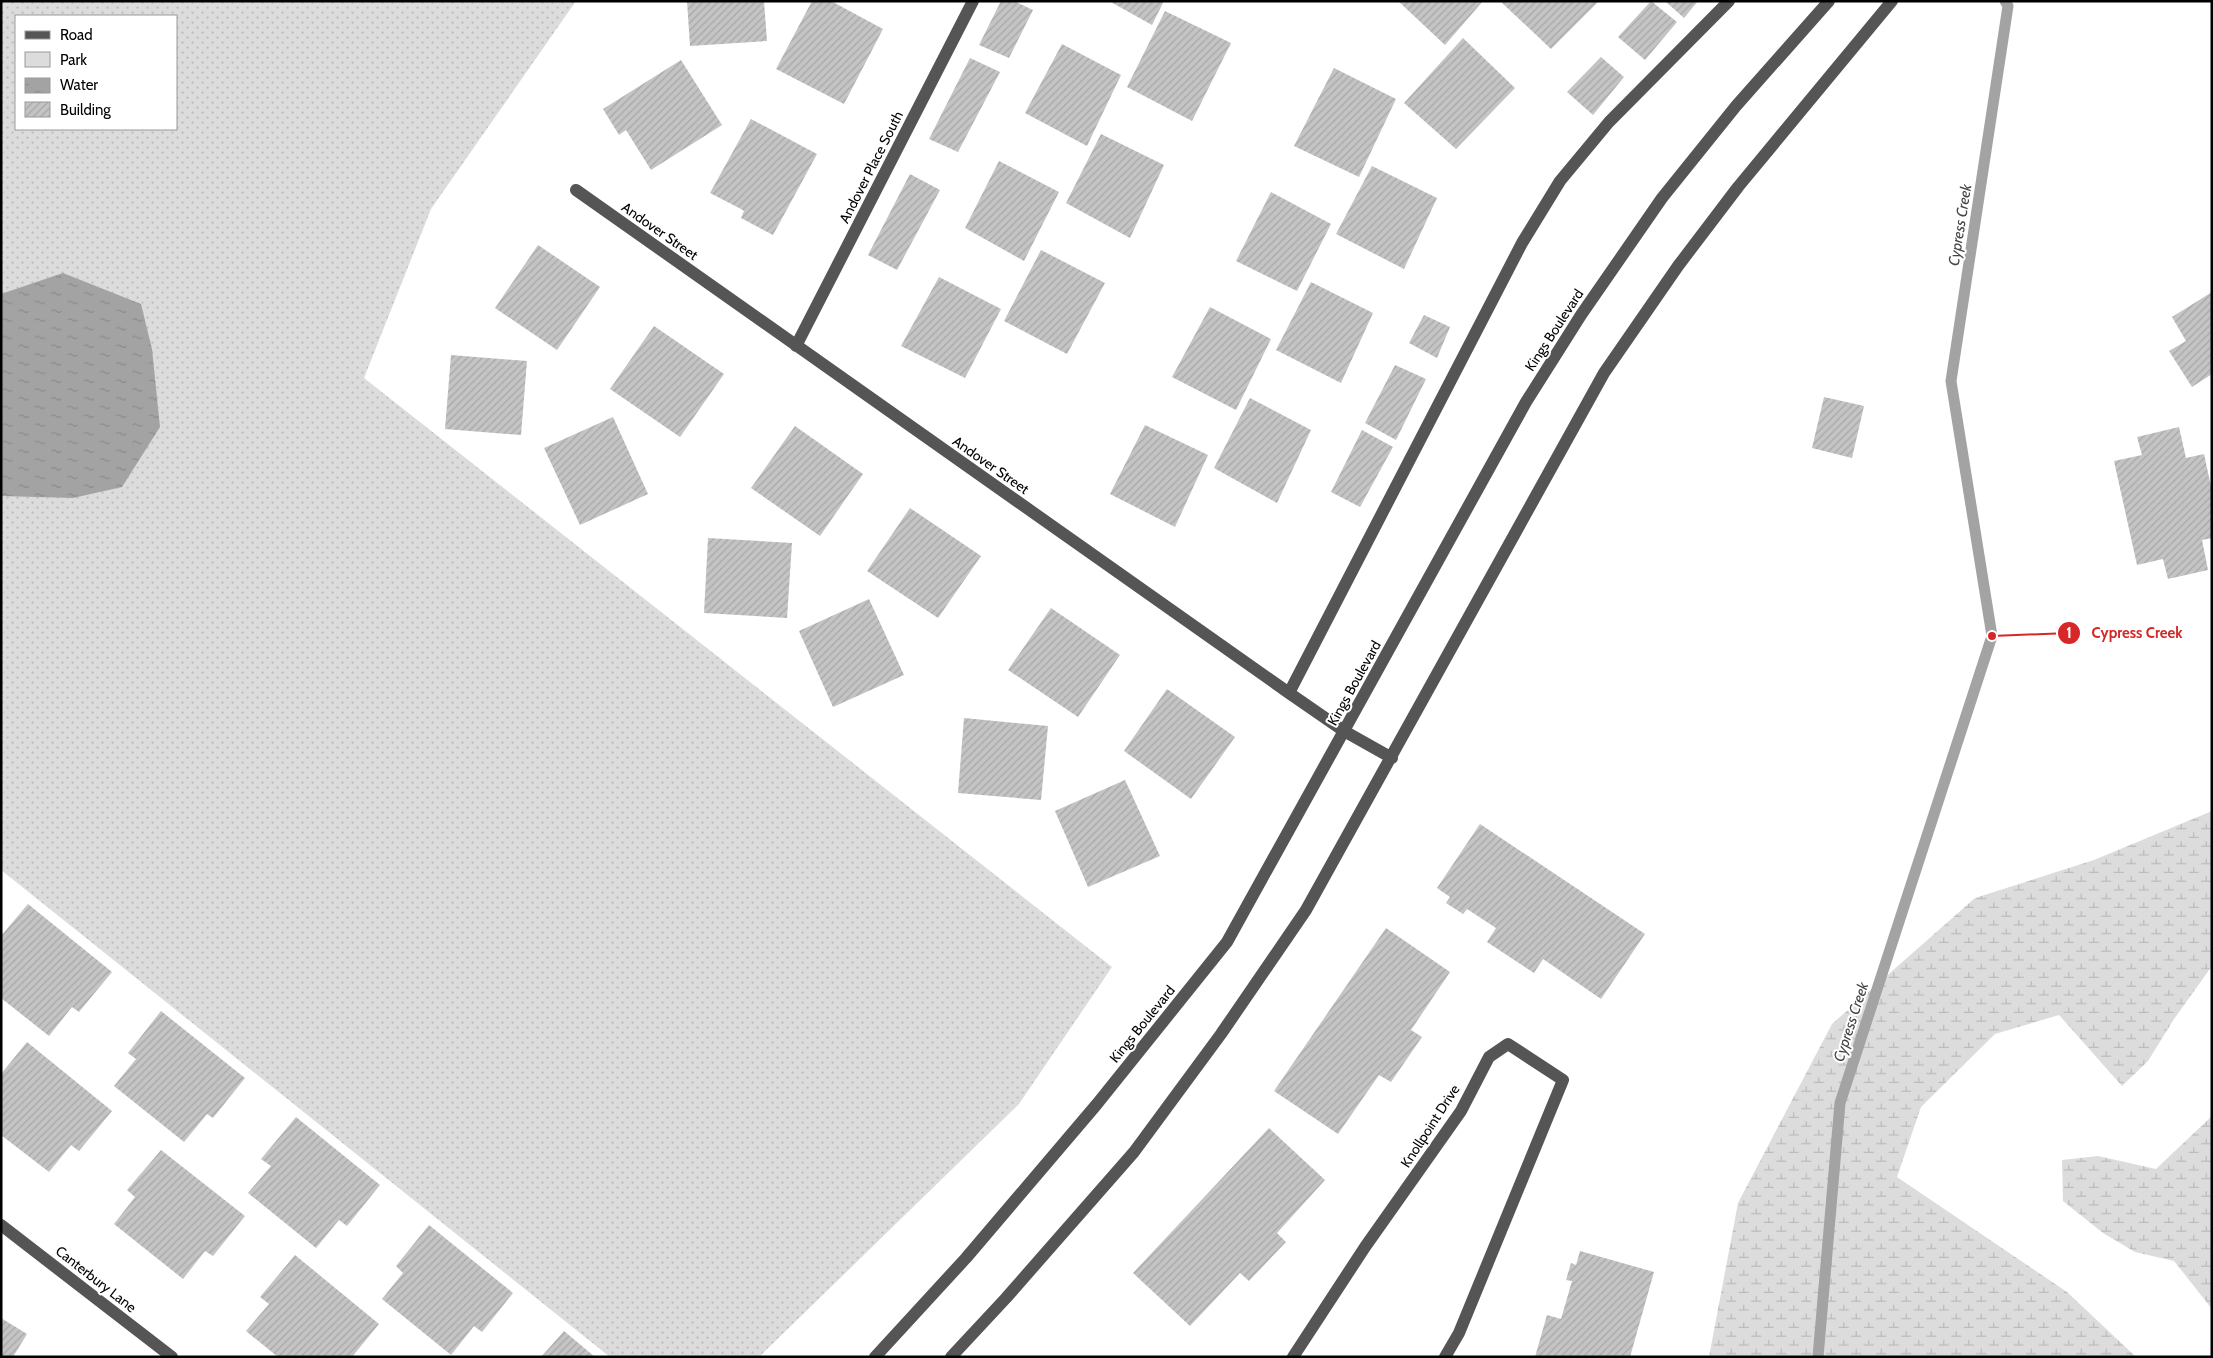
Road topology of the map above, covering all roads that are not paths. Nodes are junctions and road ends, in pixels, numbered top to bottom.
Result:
1 (972, 1) edge
2 (1729, 1) edge
3 (1829, 1) edge
4 (1892, 1) edge
5 (576, 190) dead end
6 (796, 346) junction
7 (1289, 693) junction
8 (1344, 732) junction
9 (1392, 758) junction
10 (1, 1225) edge
11 (172, 1357) edge
12 (875, 1357) edge
13 (951, 1357) edge
14 (1293, 1357) edge
15 (1444, 1357) edge

1 - 6 street, Andover Place South
2 - 7 street
3 - 8 street, Kings Boulevard
4 - 9 street
5 - 6 street, Andover Street
6 - 7 street, Andover Street
7 - 8 street, Andover Street
8 - 9 street, Andover Street
8 - 12 street, Kings Boulevard
9 - 13 street
10 - 11 street, Canterbury Lane
14 - 15 street, Knollpoint Drive

